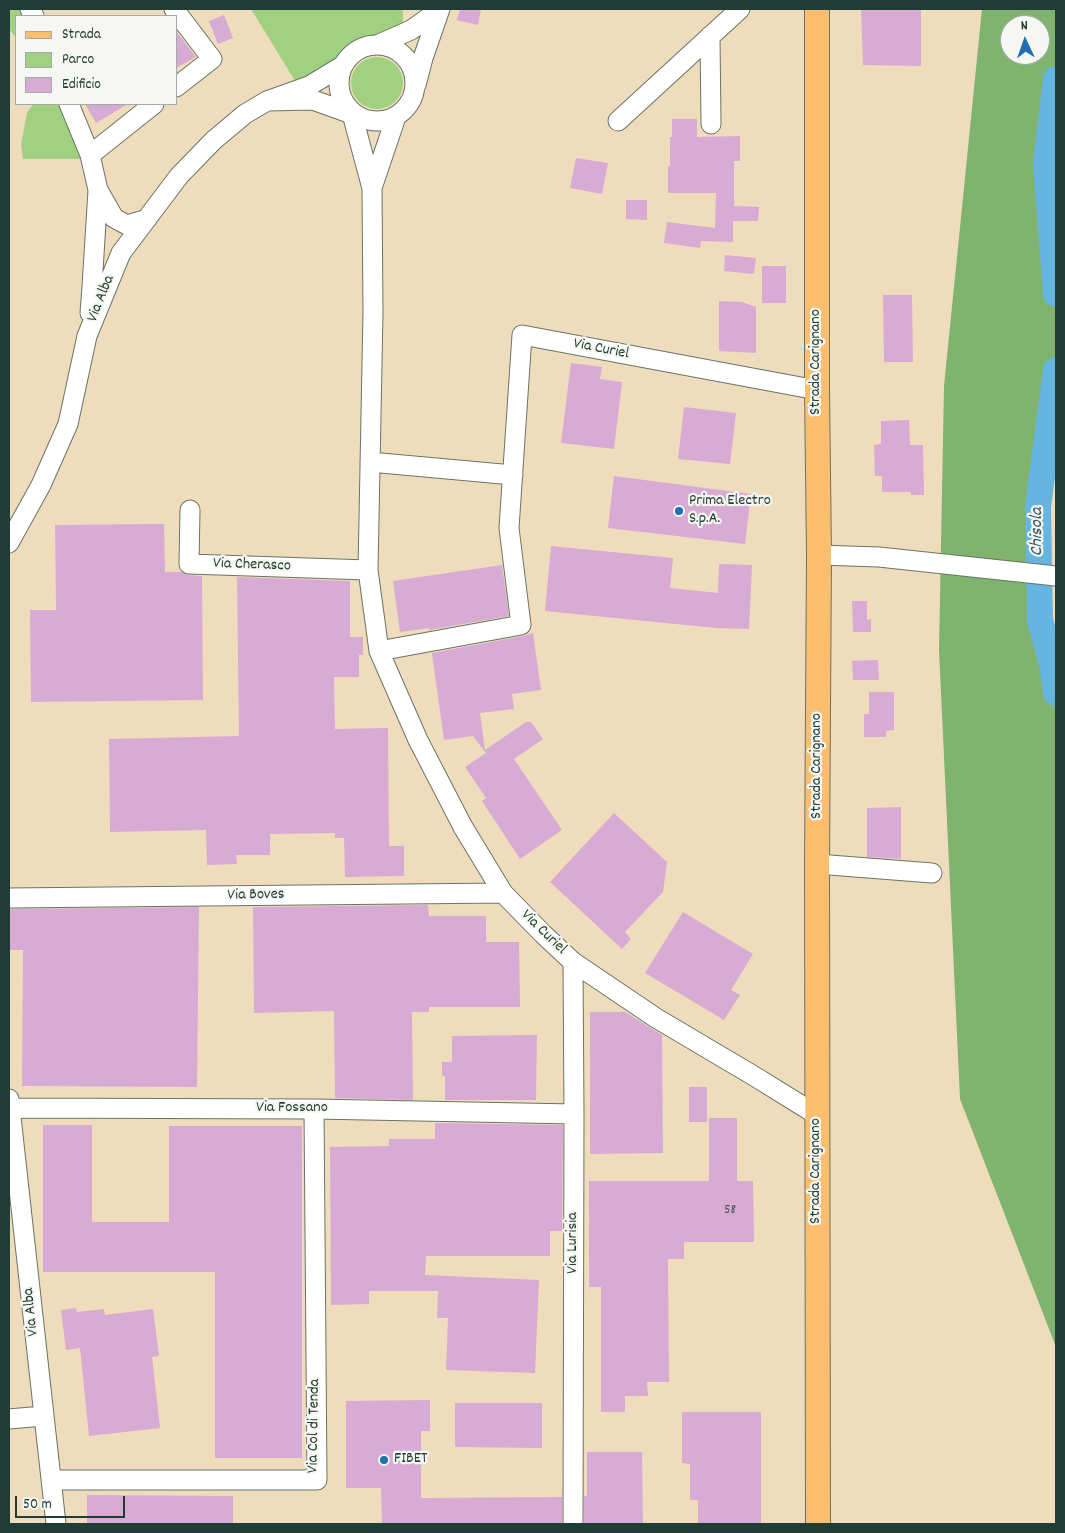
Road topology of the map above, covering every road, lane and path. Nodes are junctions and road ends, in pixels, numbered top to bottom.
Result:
1 (174, 9) edge
2 (740, 9) edge
3 (817, 9) edge
4 (439, 10) edge
5 (710, 36) junction
6 (377, 44) junction
7 (342, 66) junction
8 (178, 85) edge
9 (415, 88) junction
10 (267, 101) junction
11 (69, 105) edge
12 (153, 105) edge
13 (352, 114) junction
14 (396, 117) junction
15 (618, 121) dead end
16 (711, 124) dead end
17 (90, 155) junction
18 (372, 188) junction
19 (98, 190) junction
20 (147, 220) junction
21 (95, 237) junction
22 (121, 254) junction
23 (87, 336) junction
24 (817, 390) junction
25 (370, 462) junction
26 (513, 475) junction
27 (190, 510) dead end
28 (9, 543) edge
29 (819, 555) junction
30 (368, 570) junction
31 (1056, 576) edge
32 (379, 650) junction
33 (817, 864) junction
34 (932, 872) dead end
35 (503, 893) junction
36 (9, 898) edge
37 (573, 962) junction
38 (9, 1104) edge
39 (314, 1109) junction
40 (574, 1114) junction
41 (817, 1115) junction
42 (11, 1142) edge
43 (43, 1416) junction
44 (9, 1419) edge
45 (51, 1480) junction
46 (56, 1524) edge
47 (573, 1524) edge
48 (818, 1524) edge

1 - 8 street
2 - 5 street
3 - 24 main road, Strada Carignano
4 - 6 street
4 - 9 street
5 - 15 street
5 - 16 street
6 - 7 street
6 - 9 street
7 - 10 street, Via Alba
7 - 13 street
9 - 14 street
10 - 13 street, Via Alba
10 - 20 street, Via Alba
11 - 17 street
12 - 17 street
13 - 14 street
13 - 18 street, Via Curiel
14 - 18 street, Via Curiel
17 - 19 street
18 - 25 street, Via Curiel
19 - 20 street
19 - 21 street
20 - 22 street, Via Alba
21 - 22 street
21 - 23 street
22 - 23 street, Via Alba
23 - 28 street, Via Alba
24 - 26 street, Via Curiel
24 - 29 main road, Strada Carignano
25 - 26 street
25 - 30 street, Via Curiel
26 - 32 street, Via Curiel
27 - 30 street, Via Cherasco
29 - 31 street
29 - 33 main road, Strada Carignano
30 - 32 street, Via Curiel
32 - 35 street, Via Curiel
33 - 34 street
33 - 41 main road, Strada Carignano
35 - 36 street, Via Boves
35 - 37 street, Via Curiel
37 - 40 street, Via Lurisia
37 - 41 street, Via Curiel
38 - 39 street, Via Fossano
38 - 42 street, Via Alba
39 - 40 street, Via Fossano
39 - 45 street, Via Col di Tenda
40 - 47 street, Via Lurisia
41 - 48 main road, Strada Carignano
42 - 43 street, Via Alba
43 - 44 street
43 - 45 street, Via Alba
45 - 46 street, Via Alba

